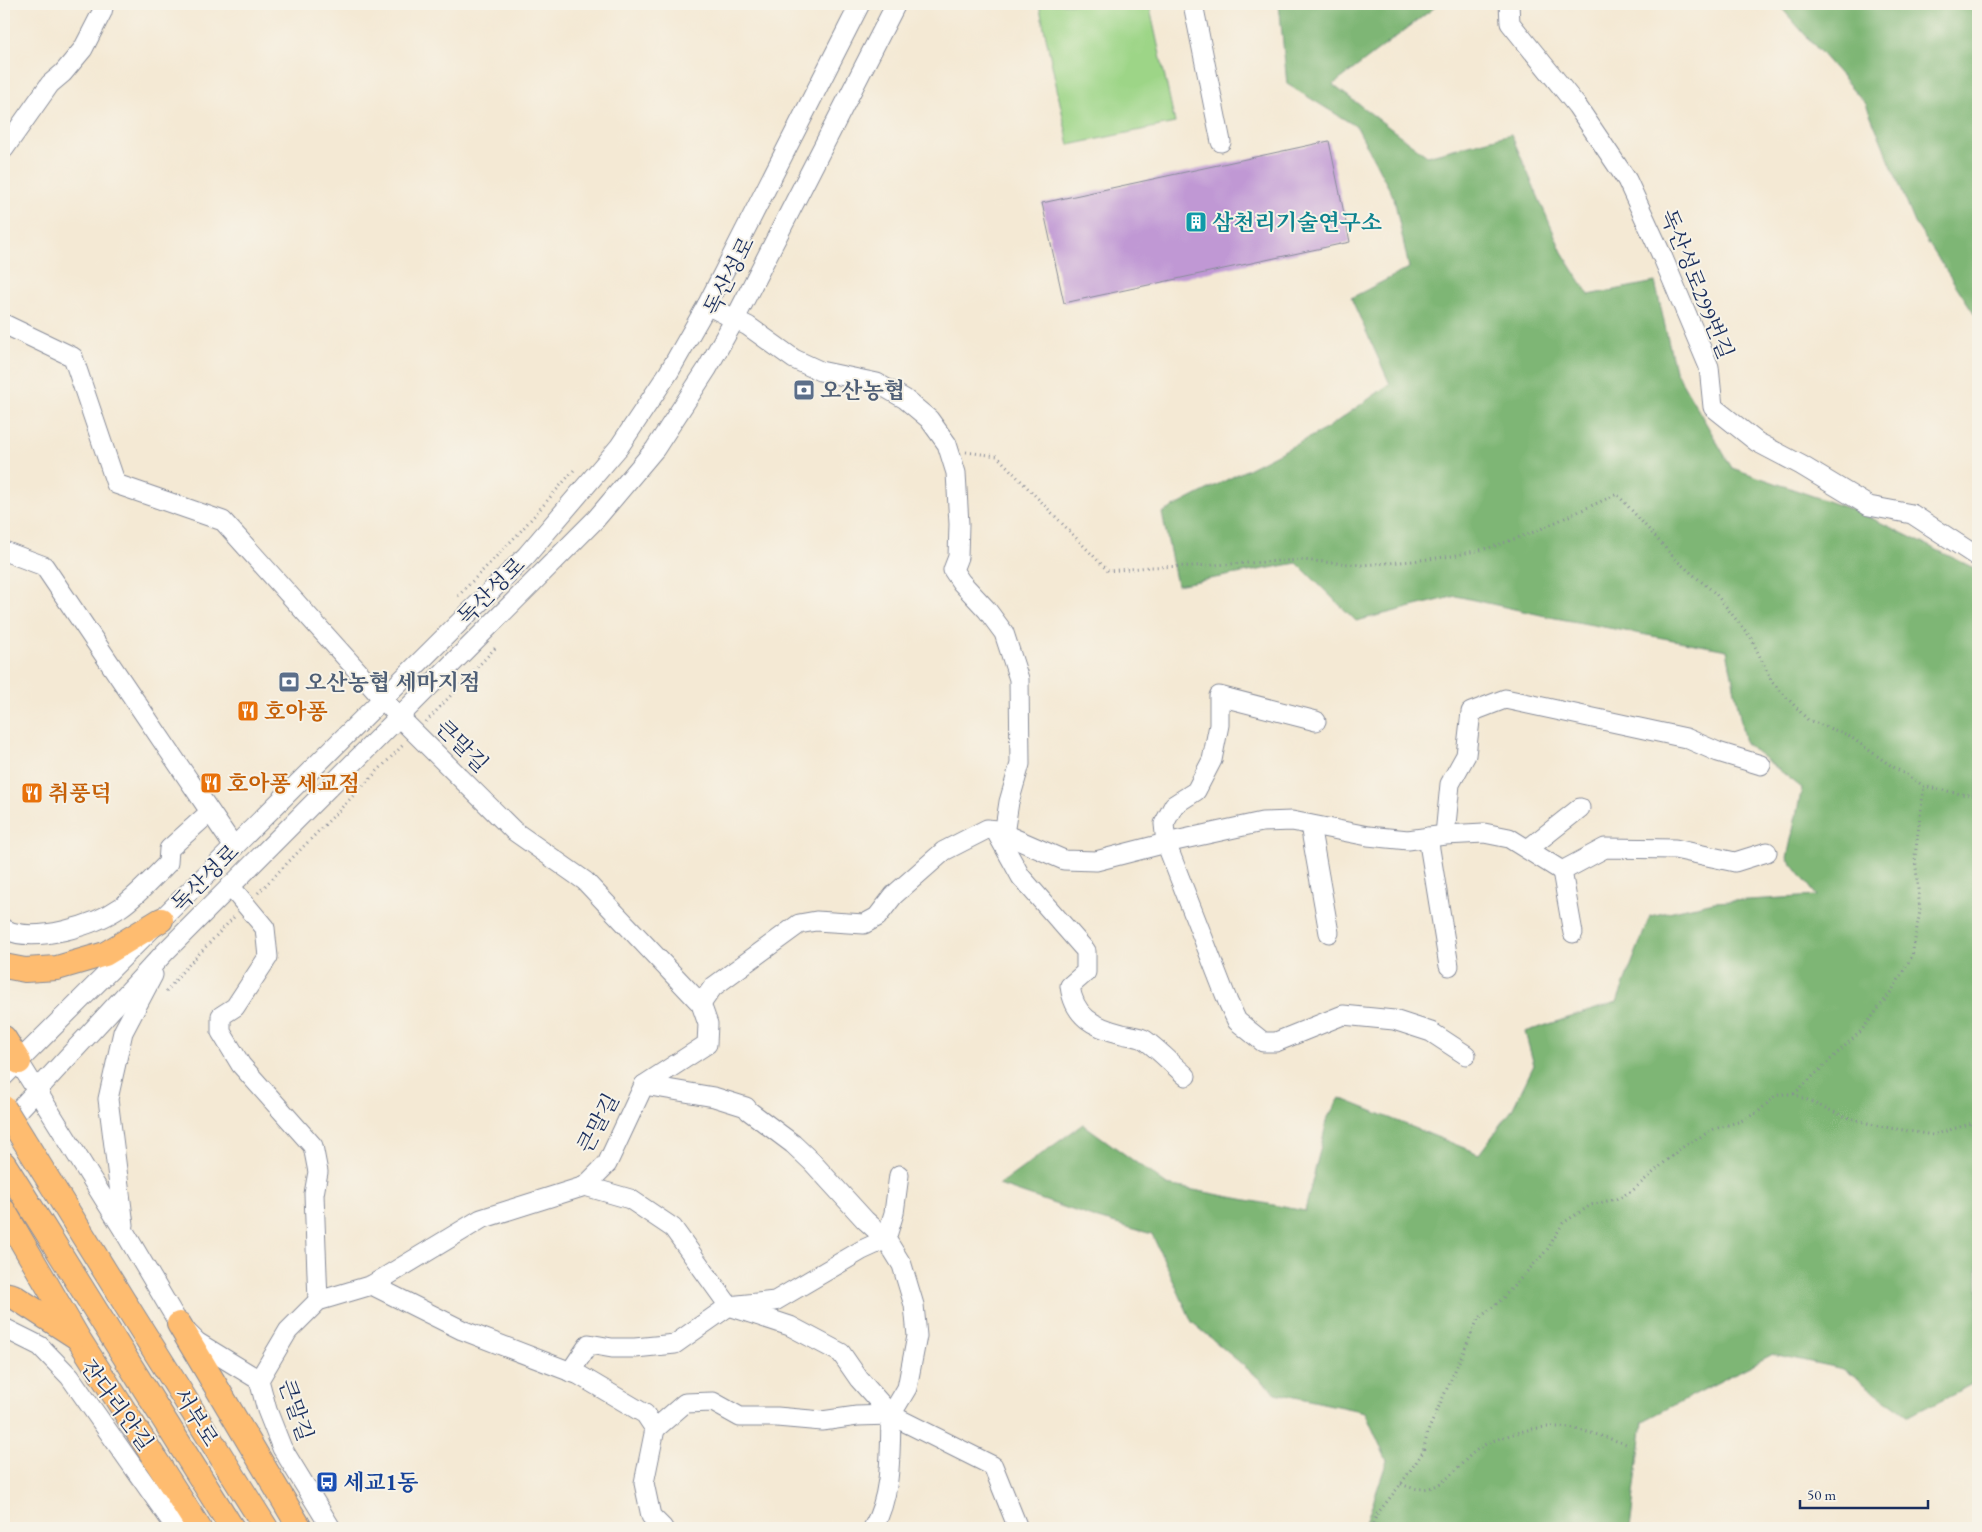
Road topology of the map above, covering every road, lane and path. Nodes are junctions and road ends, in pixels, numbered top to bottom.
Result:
1 (104, 4) edge
2 (860, 4) edge
3 (896, 4) edge
4 (1194, 4) edge
5 (1509, 4) edge
6 (1221, 142) dead end
7 (4, 149) edge
8 (708, 305) junction
9 (735, 319) junction
10 (4, 324) edge
11 (948, 449) junction
12 (580, 463) dead end
13 (4, 551) edge
14 (1978, 557) edge
15 (452, 603) dead end
16 (382, 699) junction
17 (399, 717) junction
18 (1316, 721) dead end
19 (1761, 765) dead end
20 (1924, 786) junction
21 (1978, 795) edge
22 (1580, 808) dead end
23 (210, 812) junction
24 (1310, 825) junction
25 (999, 832) junction
26 (1436, 836) junction
27 (1166, 843) junction
28 (234, 847) junction
29 (1528, 849) junction
30 (1767, 852) dead end
31 (1562, 871) junction
32 (230, 886) junction
33 (161, 920) junction
34 (4, 929) edge
35 (1572, 933) dead end
36 (1329, 934) dead end
37 (165, 952) junction
38 (4, 966) edge
39 (1449, 966) dead end
40 (701, 1004) junction
41 (4, 1038) edge
42 (1466, 1055) dead end
43 (11, 1069) edge
44 (1186, 1076) dead end
45 (644, 1085) junction
46 (36, 1090) junction
47 (1794, 1094) junction
48 (4, 1108) edge
49 (1978, 1119) edge
50 (4, 1126) edge
51 (4, 1164) edge
52 (899, 1175) dead end
53 (585, 1186) junction
54 (4, 1211) edge
55 (124, 1231) junction
56 (886, 1239) junction
57 (372, 1285) junction
58 (4, 1294) edge
59 (318, 1302) junction
60 (729, 1306) junction
61 (179, 1324) junction
62 (4, 1328) edge
63 (78, 1338) junction
64 (570, 1372) junction
65 (258, 1380) junction
66 (891, 1415) junction
67 (655, 1430) junction
68 (1626, 1444) dead end
69 (1401, 1484) junction
70 (176, 1528) edge
71 (199, 1528) edge
72 (232, 1528) edge
73 (266, 1528) edge
74 (300, 1528) edge
75 (331, 1528) edge
76 (663, 1528) edge
77 (873, 1528) edge
78 (1018, 1528) edge
79 (1371, 1528) edge

1 - 7 street
2 - 8 street, 독산성로
3 - 9 street, 독산성로
4 - 6 street
5 - 14 street, 독산성로299번길
8 - 9 street
8 - 16 street, 독산성로
9 - 11 street
9 - 17 street, 독산성로
10 - 16 street, 큰말길
11 - 20 path
11 - 25 street
12 - 15 path
13 - 23 street
16 - 17 street, 큰말길
16 - 28 street, 독산성로
17 - 32 street, 독산성로
17 - 40 street, 큰말길
18 - 27 street
19 - 26 street
20 - 21 path
20 - 47 path
22 - 29 street
23 - 28 street
23 - 34 street
24 - 26 street
24 - 27 street
24 - 36 street
25 - 27 street
25 - 40 street
25 - 44 street
26 - 29 street
26 - 39 street
27 - 42 street
28 - 33 street, 독산성로
29 - 31 street
30 - 31 street
31 - 35 street
32 - 37 street, 독산성로
32 - 59 street
33 - 38 main road
33 - 43 street, 독산성로
37 - 46 street, 독산성로
37 - 55 street
40 - 45 street, 큰말길
41 - 43 main road
43 - 46 street
45 - 53 street, 큰말길
45 - 56 street
46 - 50 street, 독산성로
46 - 55 street
47 - 49 path
47 - 69 path
48 - 73 main road, 서부로, bridge
51 - 72 main road, 서부로
52 - 56 street
53 - 57 street, 큰말길
53 - 60 street
54 - 63 main road
55 - 61 street
56 - 60 street
56 - 66 street
57 - 59 street, 큰말길
57 - 64 street
58 - 63 main road
59 - 65 street, 큰말길
60 - 64 street
60 - 66 street
61 - 65 street
61 - 74 main road
62 - 70 street, 잔다리안길
63 - 71 main road
64 - 67 street
65 - 75 street, 큰말길
66 - 67 street
66 - 77 street
66 - 78 street
67 - 76 street
68 - 69 path
69 - 79 path

